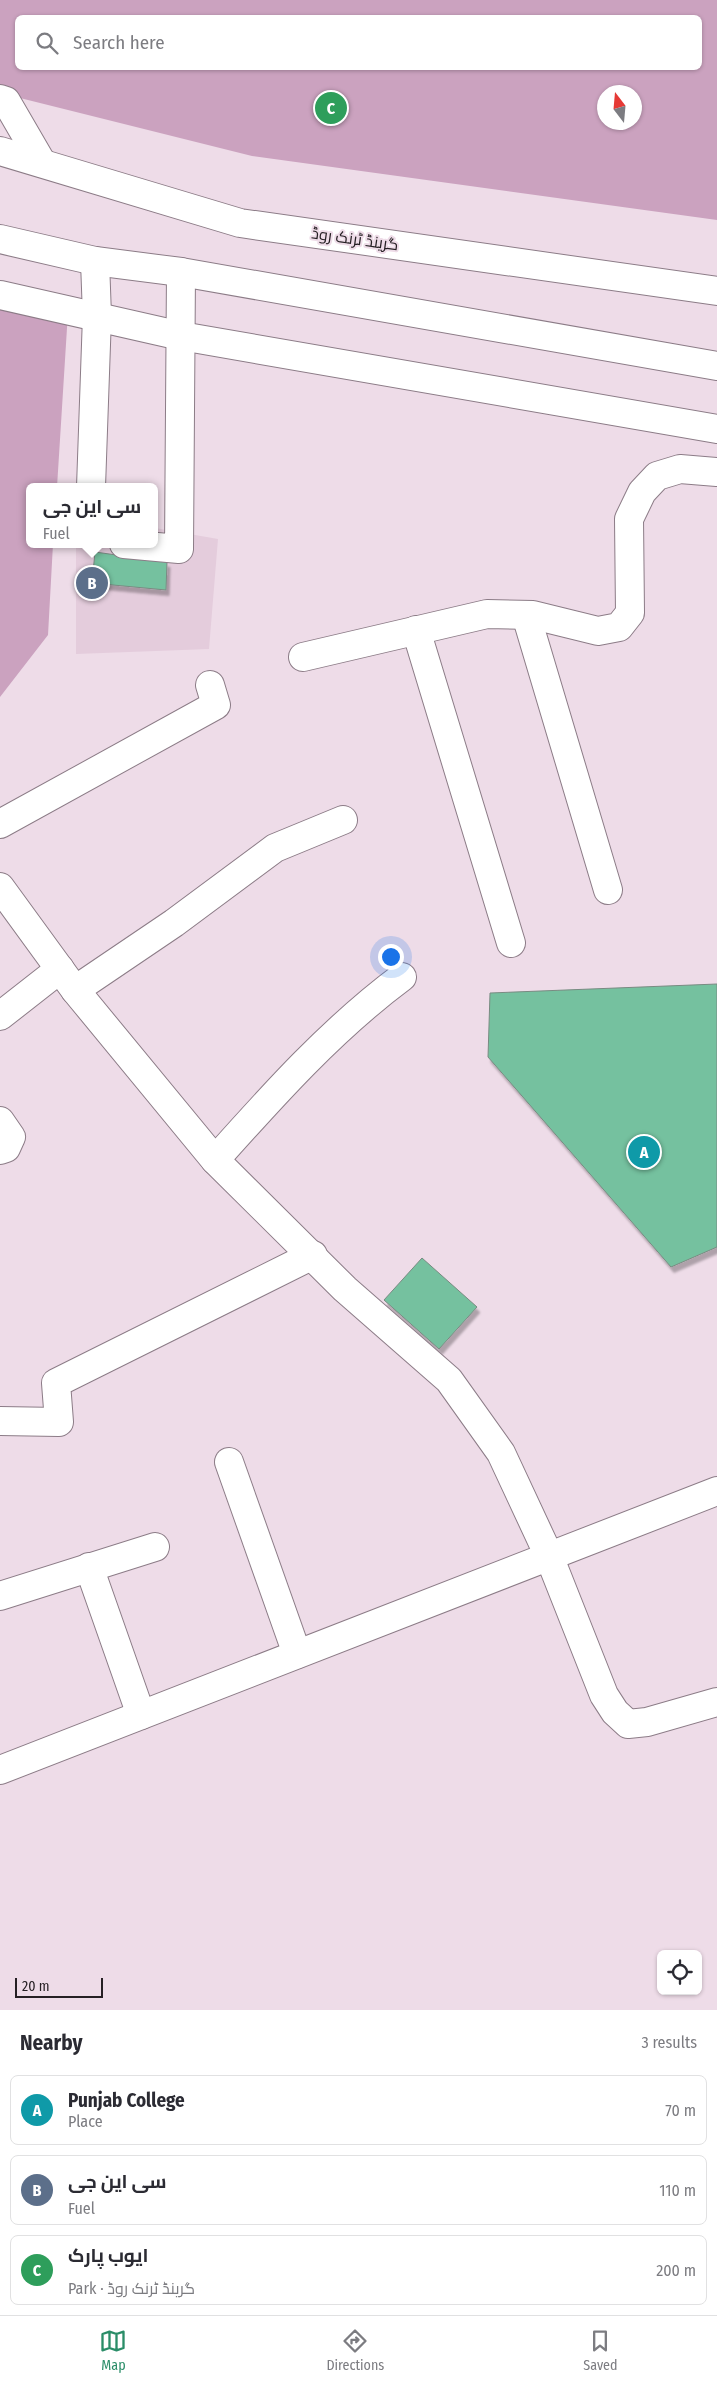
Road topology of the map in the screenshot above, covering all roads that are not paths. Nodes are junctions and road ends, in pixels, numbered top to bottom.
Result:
1 (0, 99) edge
2 (0, 152) edge
3 (42, 163) junction
4 (0, 239) edge
5 (95, 262) junction
6 (181, 272) junction
7 (717, 291) edge
8 (0, 295) edge
9 (97, 316) junction
10 (181, 336) junction
11 (717, 366) edge
12 (717, 429) edge
13 (717, 472) edge
14 (91, 483) edge
15 (158, 547) edge
16 (526, 615) junction
17 (416, 630) junction
18 (303, 657) dead end
19 (210, 684) dead end
20 (343, 820) dead end
21 (0, 824) edge
22 (0, 887) edge
23 (608, 890) dead end
24 (510, 944) dead end
25 (402, 977) dead end
26 (68, 979) junction
27 (0, 1016) edge
28 (0, 1120) edge
29 (0, 1150) edge
30 (215, 1160) junction
31 (313, 1255) junction
32 (0, 1421) edge
33 (229, 1462) dead end
34 (717, 1491) edge
35 (155, 1548) dead end
36 (549, 1556) junction
37 (89, 1567) junction
38 (0, 1596) edge
39 (297, 1654) junction
40 (717, 1702) edge
41 (141, 1715) junction
42 (0, 1770) edge

1 - 3 main road
2 - 3 main road, گرینڈ ٹرنک روڈ
3 - 7 main road, گرینڈ ٹرنک روڈ
4 - 5 main road
5 - 6 main road
5 - 9 main road
6 - 10 main road
6 - 11 main road
8 - 9 main road
9 - 10 main road
9 - 14 main road
10 - 12 main road
10 - 15 main road
13 - 16 main road
16 - 17 main road
16 - 23 main road
17 - 18 main road
17 - 24 main road
19 - 21 main road
20 - 26 main road
22 - 26 main road
25 - 30 main road
26 - 27 main road
26 - 30 main road
28 - 29 main road
30 - 31 main road
31 - 32 main road
31 - 36 main road
33 - 39 main road
34 - 36 main road
35 - 37 main road
36 - 39 main road
36 - 40 main road
37 - 38 main road
37 - 41 main road
39 - 41 main road
41 - 42 main road

